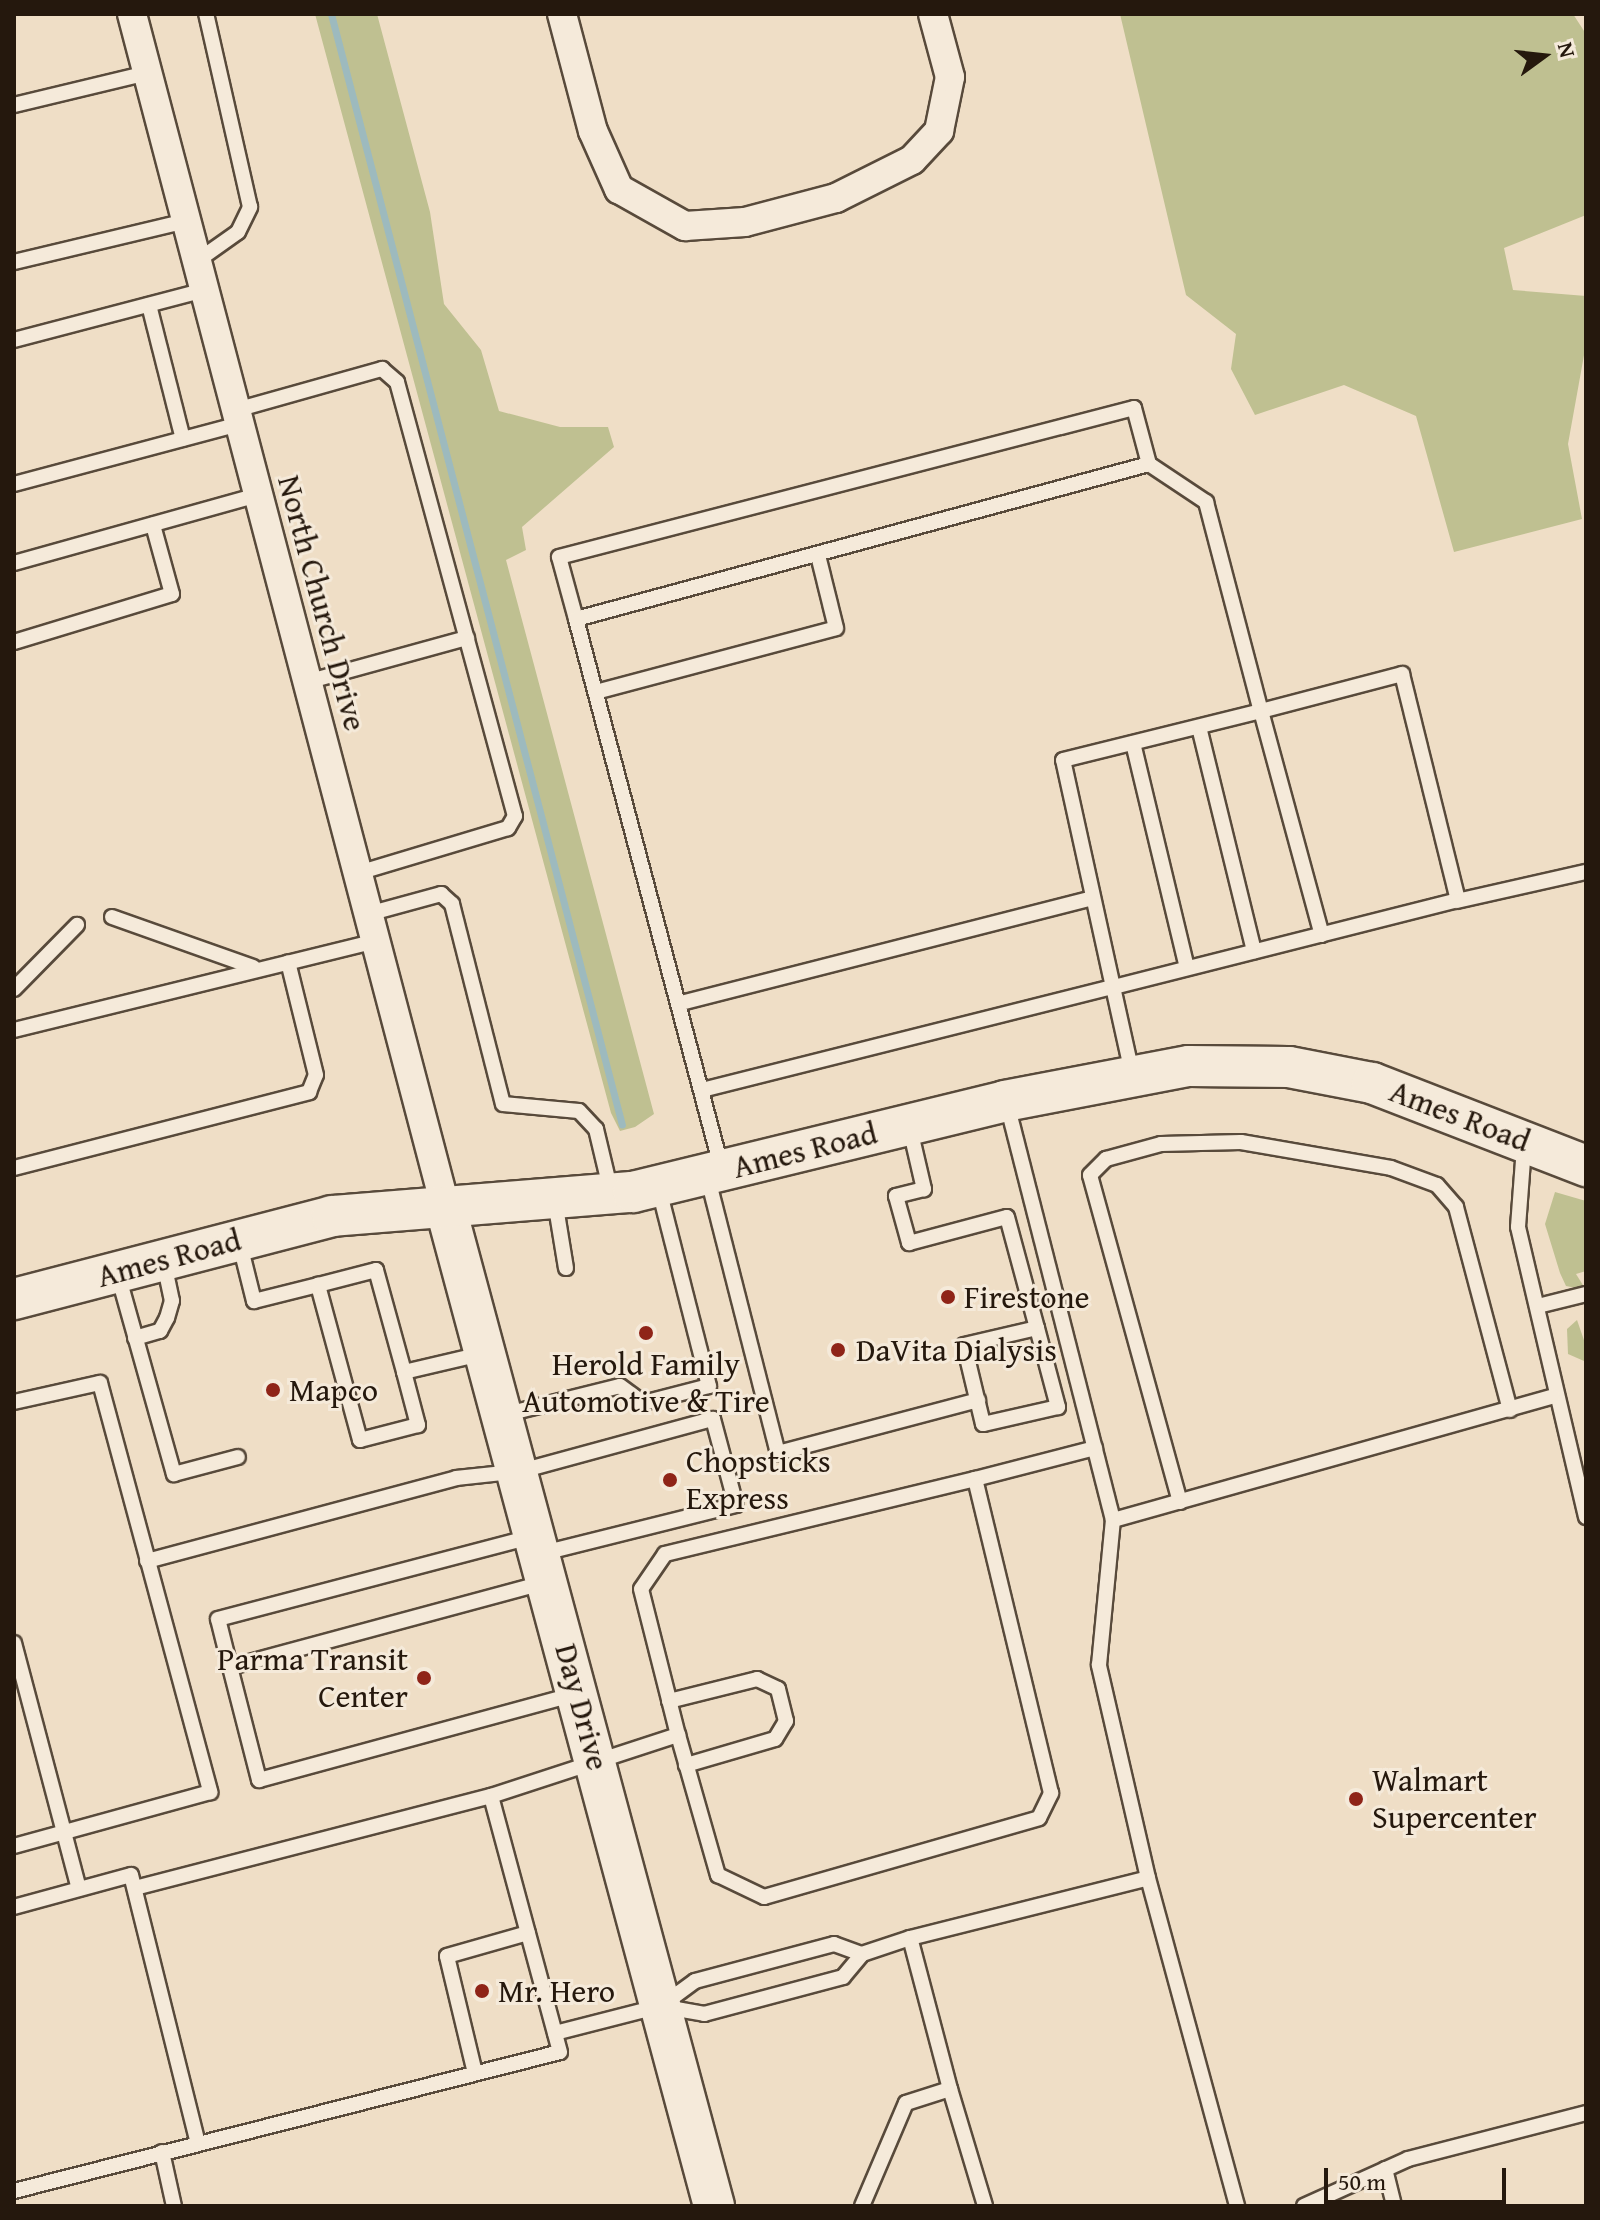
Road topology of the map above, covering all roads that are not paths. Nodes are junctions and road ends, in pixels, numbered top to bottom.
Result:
1 (132, 14) edge
2 (206, 14) edge
3 (562, 14) edge
4 (933, 14) edge
5 (147, 73) junction
6 (14, 105) edge
7 (186, 221) junction
8 (197, 261) junction
9 (14, 262) edge
10 (204, 290) junction
11 (149, 305) junction
12 (14, 340) edge
13 (238, 417) junction
14 (183, 439) junction
15 (1149, 464) junction
16 (14, 484) edge
17 (258, 495) junction
18 (153, 525) junction
19 (818, 555) junction
20 (14, 563) edge
21 (576, 619) junction
22 (467, 638) junction
23 (14, 642) edge
24 (307, 682) junction
25 (596, 692) junction
26 (1261, 711) junction
27 (1199, 727) junction
28 (1133, 743) junction
29 (1586, 872) edge
30 (358, 873) junction
31 (1093, 898) junction
32 (1457, 901) junction
33 (368, 914) junction
34 (112, 917) dead end
35 (77, 925) dead end
36 (1322, 935) junction
37 (376, 941) junction
38 (1254, 951) junction
39 (288, 962) junction
40 (253, 968) junction
41 (1187, 968) junction
42 (1113, 987) junction
43 (14, 989) edge
44 (681, 1003) junction
45 (14, 1030) edge
46 (1132, 1073) junction
47 (702, 1090) junction
48 (1005, 1101) junction
49 (909, 1125) junction
50 (1525, 1139) junction
51 (1586, 1166) edge
52 (14, 1168) edge
53 (715, 1172) junction
54 (658, 1186) junction
55 (612, 1194) junction
56 (555, 1199) junction
57 (446, 1209) junction
58 (239, 1239) junction
59 (162, 1259) junction
60 (566, 1268) dead end
61 (117, 1271) junction
62 (318, 1285) junction
63 (1586, 1294) edge
64 (14, 1299) edge
65 (1538, 1306) junction
66 (1037, 1328) junction
67 (135, 1338) junction
68 (489, 1352) junction
69 (404, 1372) junction
70 (1553, 1396) junction
71 (978, 1400) junction
72 (14, 1402) edge
73 (1510, 1410) junction
74 (507, 1414) junction
75 (1095, 1448) junction
76 (238, 1457) dead end
77 (521, 1471) junction
78 (975, 1479) junction
79 (1180, 1502) junction
80 (1586, 1517) edge
81 (1113, 1520) junction
82 (543, 1556) junction
83 (147, 1561) junction
84 (14, 1643) edge
85 (230, 1667) junction
86 (579, 1693) junction
87 (669, 1701) junction
88 (678, 1735) junction
89 (596, 1760) junction
90 (686, 1765) junction
91 (491, 1796) junction
92 (65, 1833) junction
93 (14, 1846) edge
94 (1148, 1878) junction
95 (135, 1888) junction
96 (79, 1889) junction
97 (14, 1907) edge
98 (528, 1933) junction
99 (910, 1938) junction
100 (862, 1954) junction
101 (661, 2006) junction
102 (555, 2033) junction
103 (475, 2073) junction
104 (950, 2089) junction
105 (1586, 2113) edge
106 (198, 2143) junction
107 (162, 2152) junction
108 (1385, 2169) junction
109 (14, 2191) edge
110 (174, 2206) edge
111 (714, 2206) edge
112 (862, 2206) edge
113 (985, 2206) edge
114 (1237, 2206) edge
115 (1304, 2206) edge
116 (1394, 2206) edge

1 - 5 street, North Church Drive
2 - 8 lane
3 - 4 street
5 - 6 lane
5 - 7 street, North Church Drive
7 - 8 street, North Church Drive
7 - 9 lane
8 - 10 street, North Church Drive
10 - 11 lane
10 - 13 street, North Church Drive
11 - 12 lane
11 - 14 lane
13 - 14 lane
13 - 17 street, North Church Drive
13 - 22 lane
14 - 16 lane
15 - 19 lane
15 - 21 lane
15 - 26 lane
17 - 18 lane
17 - 24 street, North Church Drive
18 - 20 lane
18 - 23 lane
19 - 21 lane
19 - 25 lane
21 - 25 lane
22 - 24 lane
22 - 30 lane
24 - 30 street, North Church Drive
25 - 44 lane
26 - 27 lane
26 - 32 lane
26 - 36 lane
27 - 28 lane
27 - 38 lane
28 - 31 lane
28 - 41 lane
29 - 32 lane
30 - 33 street, North Church Drive
31 - 42 lane
31 - 44 lane
32 - 36 lane
33 - 37 street, North Church Drive
33 - 55 lane
34 - 40 lane
35 - 43 lane
36 - 38 lane
37 - 39 lane
37 - 57 street, North Church Drive
38 - 41 lane
39 - 40 lane
39 - 52 lane
40 - 45 lane
41 - 42 lane
42 - 46 lane
42 - 47 lane
44 - 47 lane
46 - 48 street, Ames Road
46 - 50 street, Ames Road
47 - 53 lane
48 - 49 street, Ames Road
48 - 75 lane
49 - 53 street, Ames Road
49 - 66 lane
50 - 51 street, Ames Road
50 - 65 lane
53 - 54 street, Ames Road
53 - 71 lane
54 - 55 street, Ames Road
54 - 74 lane
55 - 56 street, Ames Road
56 - 57 street, Ames Road
56 - 60 lane
57 - 58 street, Ames Road
57 - 68 street, Day Drive
58 - 59 street, Ames Road
58 - 62 lane
59 - 61 street, Ames Road
59 - 67 lane
61 - 64 street, Ames Road
61 - 67 lane
62 - 69 lane
62 - 69 lane
63 - 65 lane
65 - 70 lane
66 - 71 lane
66 - 71 lane
67 - 76 lane
68 - 69 lane
68 - 74 street, Day Drive
70 - 73 lane
70 - 80 lane
72 - 83 lane
73 - 79 lane
73 - 79 lane
74 - 77 street, Day Drive
75 - 78 lane
75 - 81 lane
77 - 82 street, Day Drive
77 - 82 lane
77 - 83 lane
78 - 87 lane
78 - 90 lane
79 - 81 lane
81 - 94 lane
82 - 85 lane
82 - 85 lane
82 - 86 street, Day Drive
83 - 92 lane
84 - 92 lane
85 - 86 lane
86 - 89 street, Day Drive
87 - 88 lane
87 - 90 lane
88 - 89 lane
88 - 90 lane
89 - 91 lane
89 - 101 street, Day Drive
91 - 95 lane
91 - 98 lane
92 - 93 lane
92 - 96 lane
94 - 99 lane
94 - 114 lane
95 - 96 lane
95 - 106 lane
96 - 97 lane
98 - 102 lane
98 - 103 lane
99 - 100 lane
99 - 104 lane
100 - 101 lane
100 - 101 lane
101 - 102 lane
101 - 111 street, Day Drive
102 - 103 lane
103 - 106 lane
104 - 112 lane
104 - 113 lane
105 - 108 lane
106 - 107 lane
107 - 109 lane
107 - 110 lane
108 - 115 lane
108 - 116 lane

